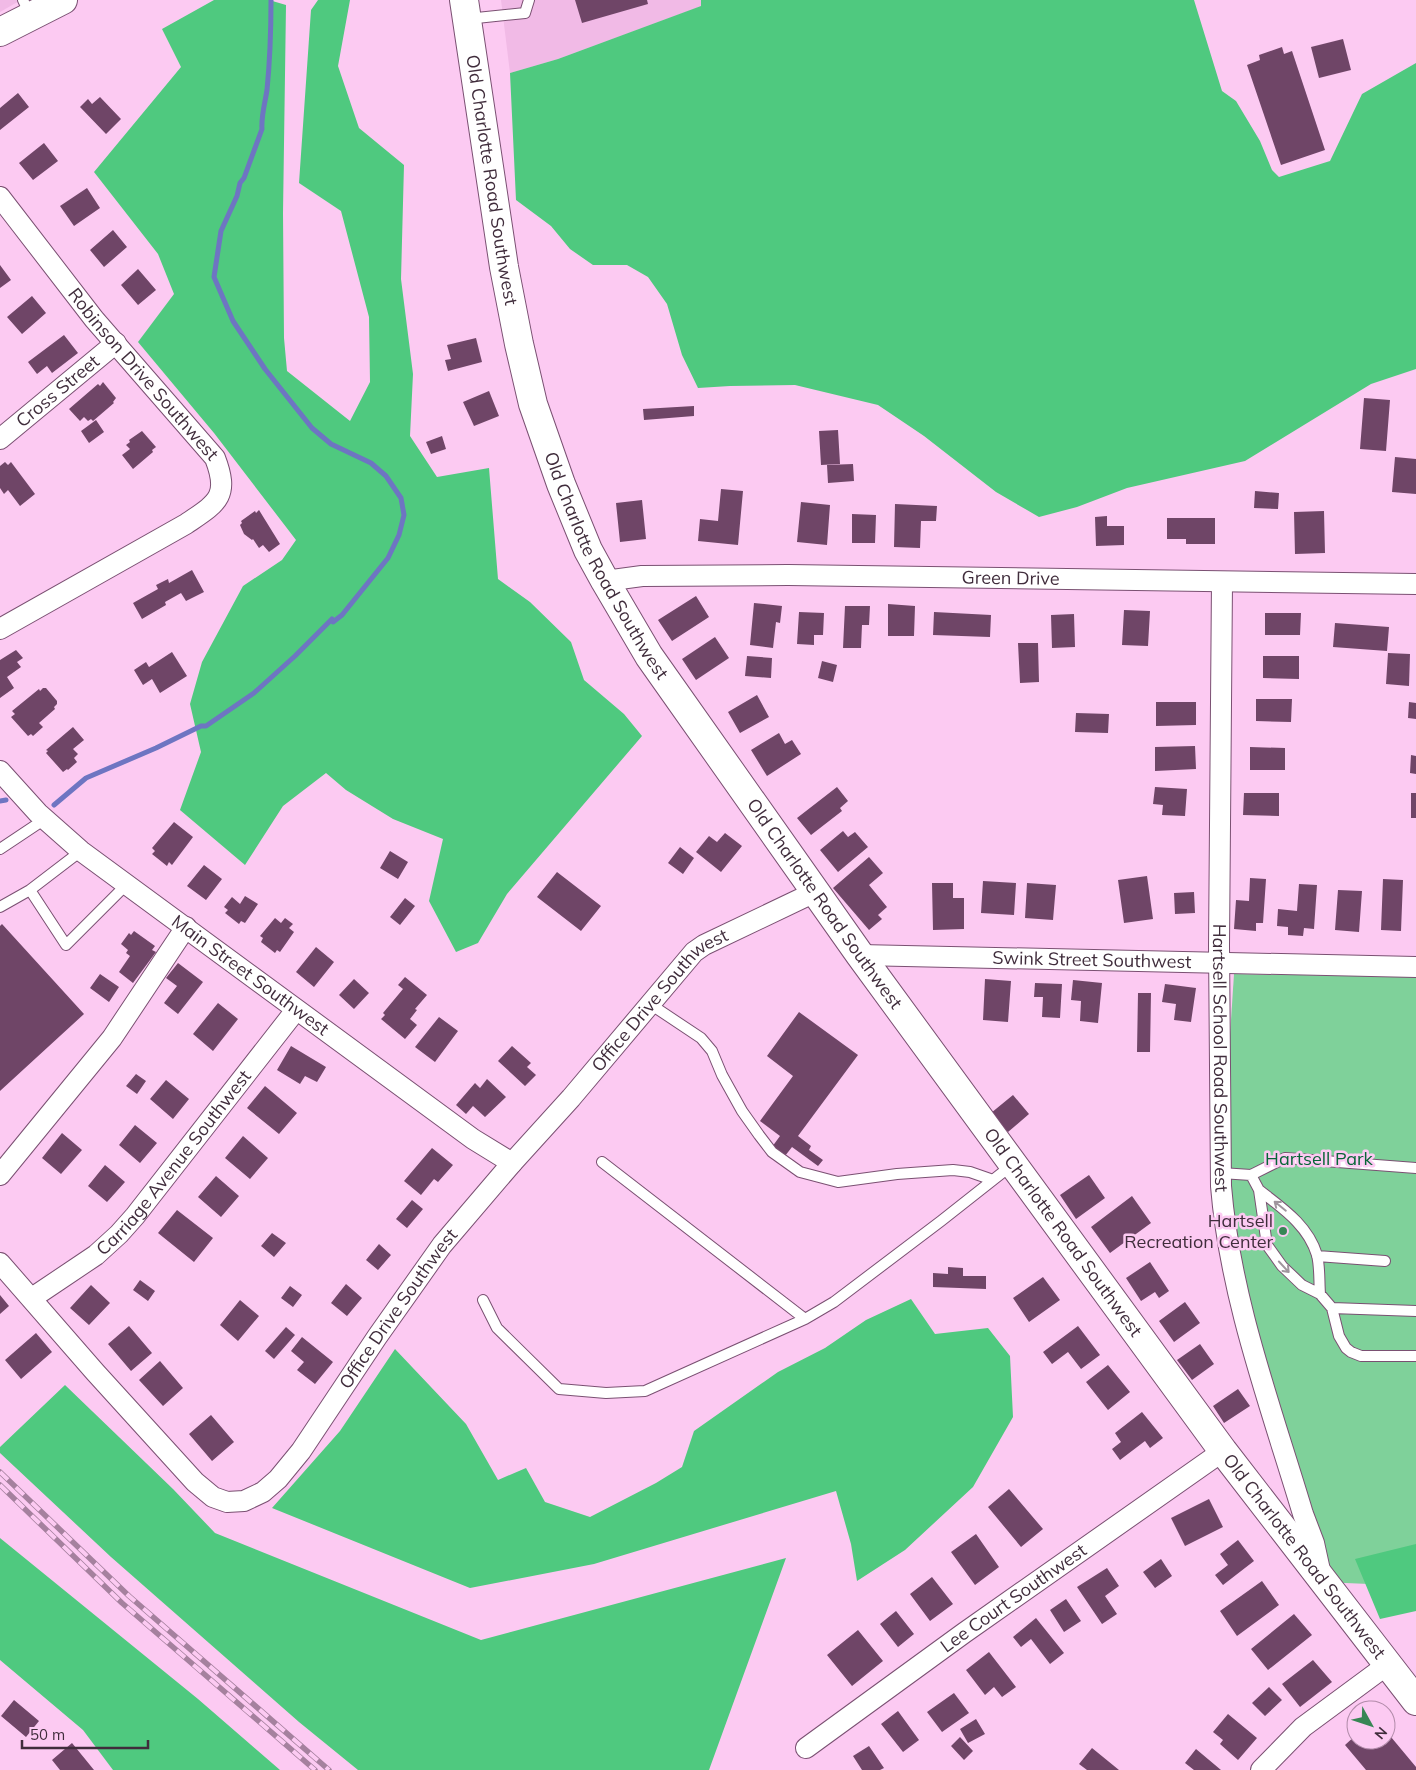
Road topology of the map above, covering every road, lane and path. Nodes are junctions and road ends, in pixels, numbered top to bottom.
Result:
1 (63, 0) edge
2 (529, 0) edge
3 (27, 8) edge
4 (465, 10) edge
5 (0, 32) edge
6 (0, 197) edge
7 (116, 343) junction
8 (0, 439) edge
9 (605, 581) junction
10 (1222, 582) junction
11 (1416, 584) edge
12 (0, 629) edge
13 (0, 772) edge
14 (45, 819) junction
15 (0, 848) edge
16 (80, 851) junction
17 (127, 884) junction
18 (30, 890) junction
19 (815, 892) junction
20 (0, 907) edge
21 (186, 927) junction
22 (860, 955) junction
23 (1220, 962) junction
24 (1416, 967) edge
25 (650, 1004) junction
26 (296, 1010) junction
27 (602, 1162) dead end
28 (512, 1163) junction
29 (1416, 1168) edge
30 (1003, 1172) junction
31 (1221, 1173) junction
32 (0, 1175) edge
33 (1251, 1175) junction
34 (1259, 1190) junction
35 (1317, 1256) junction
36 (1385, 1261) dead end
37 (0, 1263) edge
38 (1320, 1294) junction
39 (32, 1298) junction
40 (483, 1300) dead end
41 (1332, 1308) junction
42 (1416, 1311) edge
43 (805, 1319) junction
44 (1416, 1356) edge
45 (1222, 1451) junction
46 (1322, 1582) junction
47 (1387, 1665) junction
48 (1416, 1701) edge
49 (806, 1748) dead end
50 (1261, 1770) edge

1 - 3 main road
2 - 4 lane
3 - 5 main road
4 - 9 main road, Old Charlotte Road Southwest
6 - 7 street, Robinson Drive Southwest
7 - 8 street, Cross Street
7 - 12 street, Robinson Drive Southwest
9 - 10 street, Green Drive
9 - 19 main road, Old Charlotte Road Southwest
10 - 11 street, Green Drive
10 - 23 street, Hartsell School Road Southwest
13 - 14 street, Main Street Southwest
14 - 15 lane
14 - 16 street, Main Street Southwest
16 - 17 street, Main Street Southwest
16 - 18 lane
17 - 18 lane
17 - 21 street, Main Street Southwest
18 - 20 lane
19 - 22 main road, Old Charlotte Road Southwest
19 - 25 street, Office Drive Southwest
21 - 26 street, Main Street Southwest
21 - 32 street
22 - 23 street, Swink Street Southwest
22 - 30 main road, Old Charlotte Road Southwest
23 - 24 street, Swink Street Southwest
23 - 31 street, Hartsell School Road Southwest
25 - 28 street, Office Drive Southwest
25 - 30 lane
26 - 28 street, Main Street Southwest
26 - 39 street, Carriage Avenue Southwest
27 - 43 lane
28 - 39 street, Office Drive Southwest
29 - 33 lane
30 - 43 lane
30 - 45 main road, Old Charlotte Road Southwest
31 - 33 lane
31 - 46 street, Hartsell School Road Southwest
33 - 34 lane
35 -> 34 lane
34 -> 38 lane
35 - 36 lane
35 - 38 lane
37 - 39 street, Office Drive Southwest
38 - 41 lane
40 - 43 lane
41 - 42 lane
41 - 44 lane
45 - 46 main road, Old Charlotte Road Southwest
45 - 49 street, Lee Court Southwest
46 - 47 main road, Old Charlotte Road Southwest
47 - 48 main road, Old Charlotte Road Southwest
47 - 50 street

